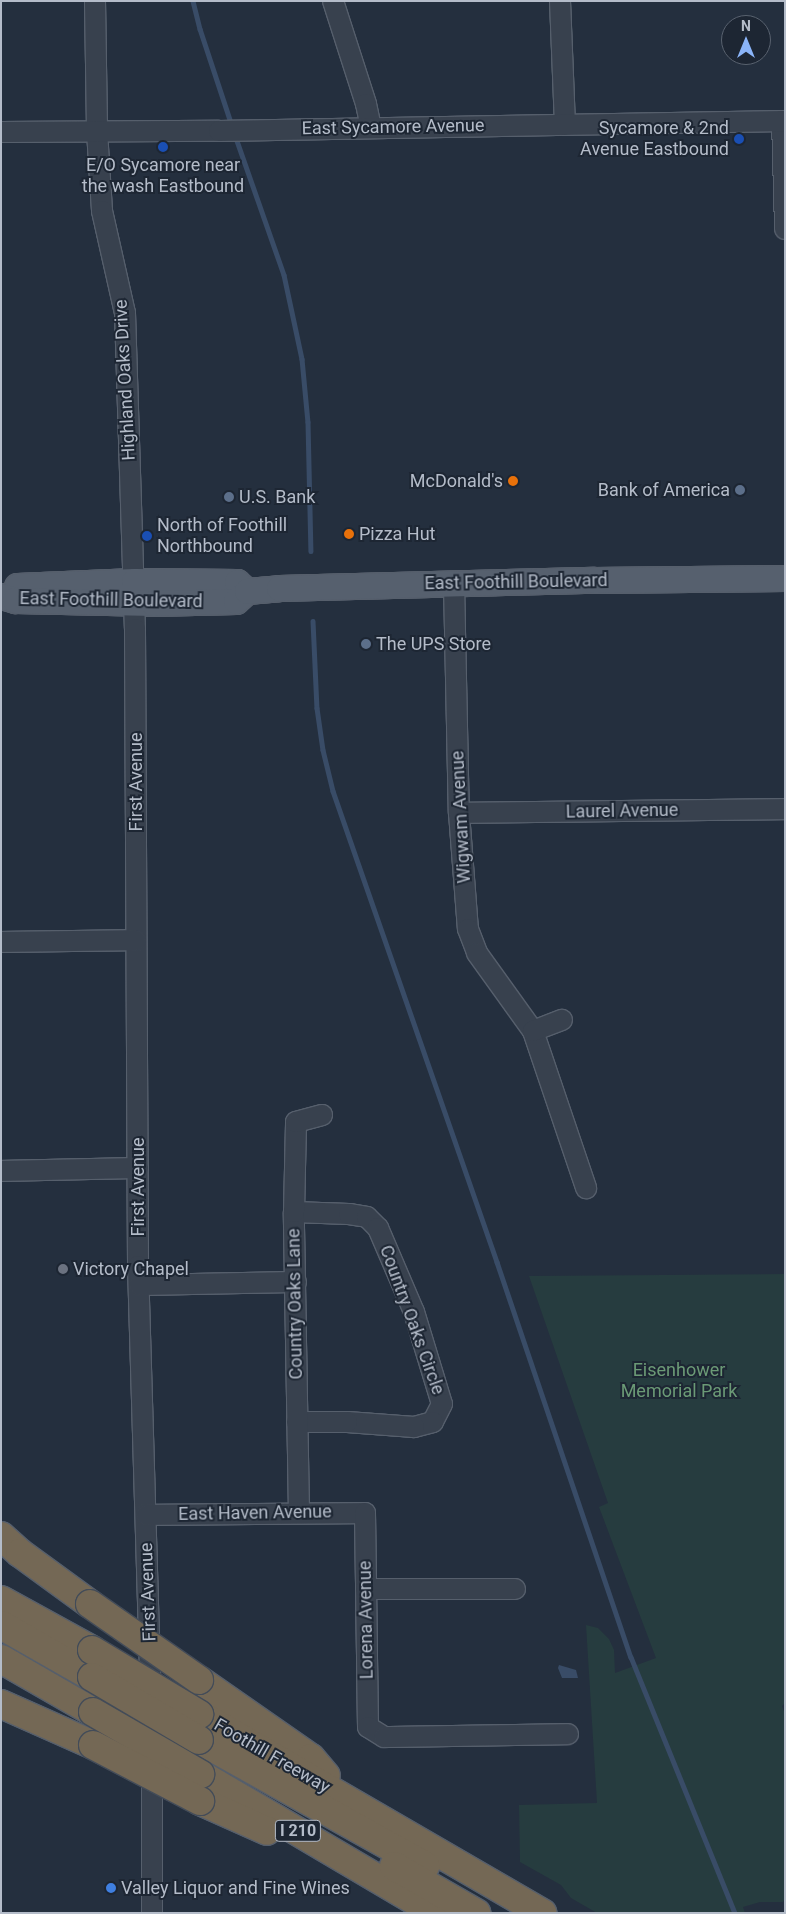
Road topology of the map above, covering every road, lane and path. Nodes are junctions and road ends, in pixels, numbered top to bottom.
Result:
1 (95, 1) edge
2 (333, 1) edge
3 (560, 1) edge
4 (783, 121) edge
5 (565, 125) junction
6 (371, 127) junction
7 (97, 131) junction
8 (1, 132) edge
9 (785, 229) edge
10 (785, 578) edge
11 (454, 583) junction
12 (134, 592) junction
13 (1, 594) edge
14 (785, 809) edge
15 (460, 813) junction
16 (136, 940) junction
17 (1, 942) edge
18 (562, 1020) dead end
19 (533, 1031) junction
20 (322, 1115) dead end
21 (138, 1168) junction
22 (1, 1171) edge
23 (586, 1188) dead end
24 (294, 1212) junction
25 (296, 1282) junction
26 (139, 1285) junction
27 (297, 1422) junction
28 (299, 1513) junction
29 (364, 1513) joint
30 (146, 1515) junction
31 (1, 1536) edge
32 (366, 1589) junction
33 (514, 1589) dead end
34 (1, 1600) edge
35 (1, 1625) edge
36 (1, 1641) edge
37 (1, 1659) edge
38 (92, 1683) junction
39 (1, 1704) edge
40 (568, 1734) dead end
41 (199, 1746) junction
42 (344, 1798) junction
43 (396, 1888) junction
44 (503, 1910) edge
45 (433, 1911) edge
46 (152, 1913) edge

1 - 7 street, Highland Oaks Drive
2 - 6 street
3 - 5 street
4 - 5 street, East Sycamore Avenue
4 - 9 street
5 - 6 street, East Sycamore Avenue
6 - 7 street, East Sycamore Avenue
7 - 8 street, East Sycamore Avenue
7 - 12 street, Highland Oaks Drive
10 - 11 main road, East Foothill Boulevard
11 - 12 main road, East Foothill Boulevard
11 - 15 street, Wigwam Avenue
12 - 13 main road, East Foothill Boulevard
12 - 16 street, First Avenue
14 - 15 street, Laurel Avenue
15 - 19 street, Wigwam Avenue
16 - 17 street
16 - 21 street, First Avenue
18 - 19 street
19 - 23 street, Wigwam Avenue
20 - 24 street, Country Oaks Lane
21 - 22 street
21 - 26 street, First Avenue
24 - 25 street, Country Oaks Lane
24 - 27 street, Country Oaks Circle
25 - 26 street
25 - 27 street, Country Oaks Lane
26 - 30 street, First Avenue
27 - 28 street, Country Oaks Lane
28 - 29 street, East Haven Avenue
28 - 30 street, East Haven Avenue
29 - 32 street, Lorena Avenue
30 - 46 street, First Avenue
31 - 42 highway, bridge
32 - 33 street
32 - 40 street, Lorena Avenue
34 - 38 highway, Foothill Freeway / I 210
35 - 38 highway
36 - 38 highway
37 - 38 highway, Foothill Freeway / I 210
38 - 41 highway, Foothill Freeway / I 210, bridge
38 - 41 highway, Foothill Freeway / I 210, bridge
39 - 43 highway, bridge
41 - 42 highway, Foothill Freeway / I 210
41 - 43 highway, Foothill Freeway / I 210
41 - 44 highway
42 - 44 highway, Foothill Freeway / I 210
43 - 45 highway, Foothill Freeway / I 210

